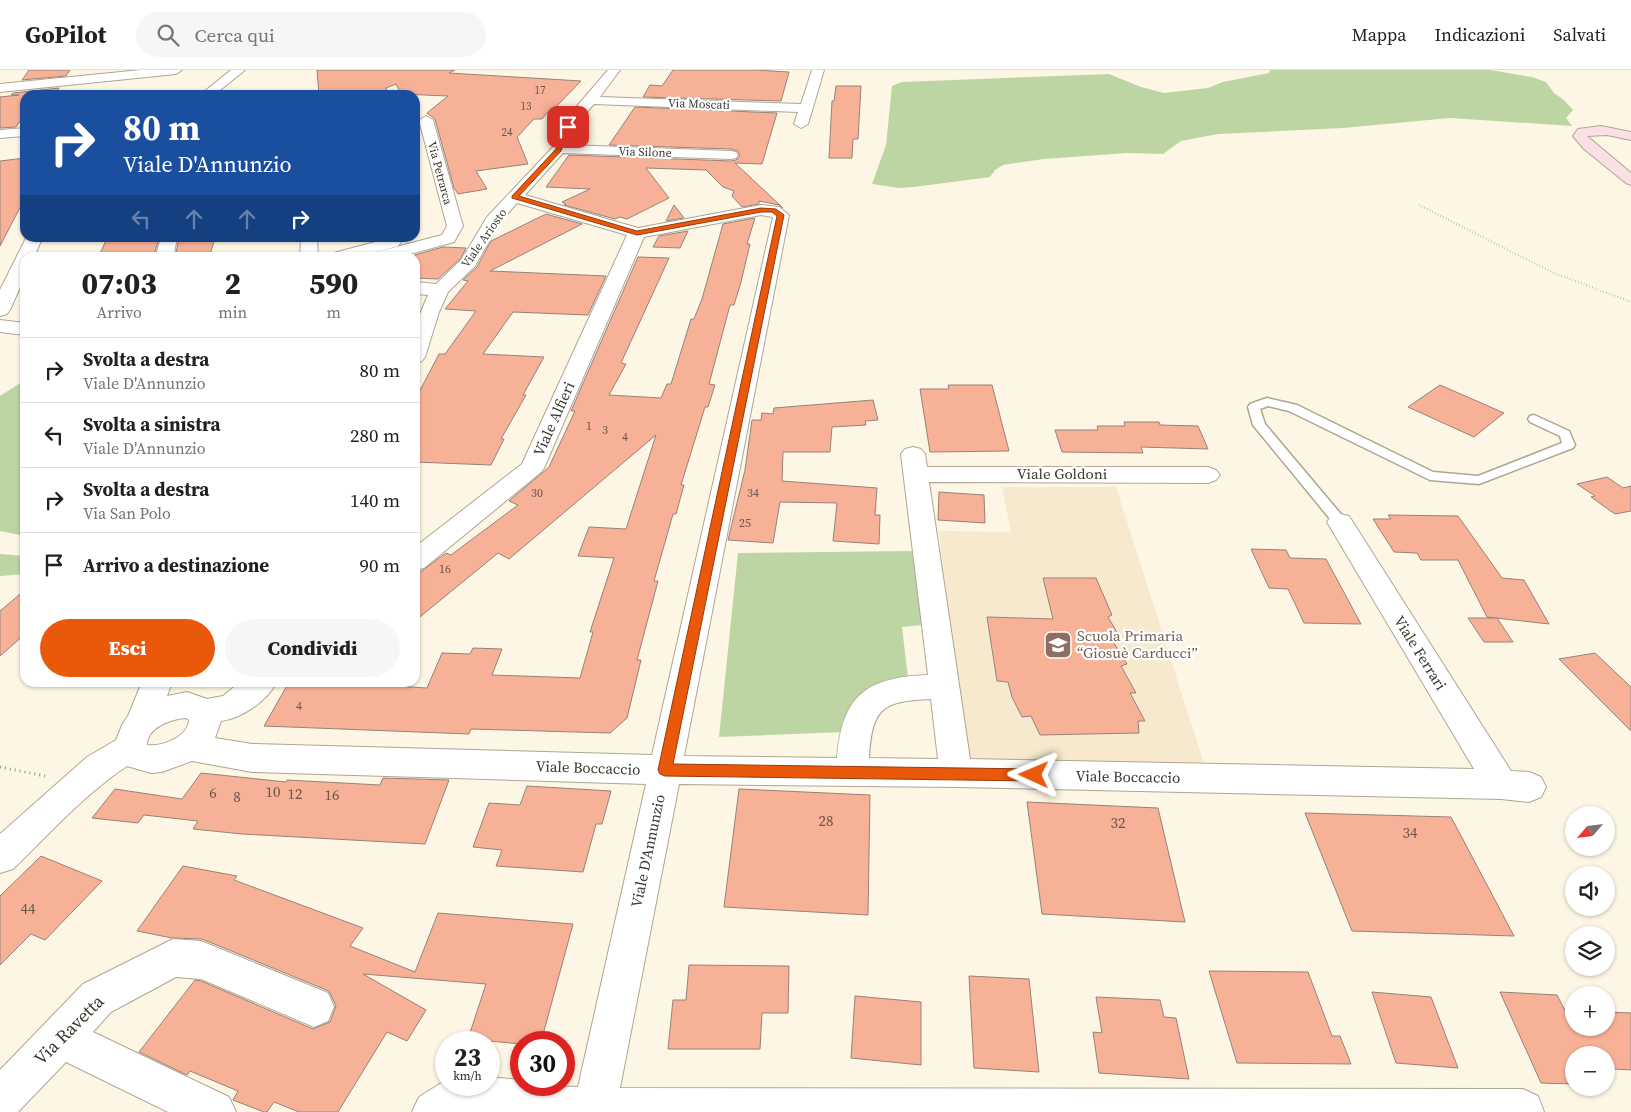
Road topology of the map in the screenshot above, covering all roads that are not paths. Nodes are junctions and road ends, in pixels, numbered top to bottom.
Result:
1 (176, 70) edge
2 (239, 70) edge
3 (614, 70) edge
4 (818, 70) edge
5 (0, 88) edge
6 (213, 90) edge
7 (591, 100) junction
8 (806, 108) junction
9 (426, 120) dead end
10 (801, 124) dead end
11 (20, 132) edge
12 (0, 134) edge
13 (1631, 136) edge
14 (559, 149) junction
15 (732, 155) dead end
16 (1631, 180) edge
17 (514, 197) junction
18 (455, 226) junction
19 (637, 233) junction
20 (420, 235) edge
21 (395, 242) edge
22 (358, 252) edge
23 (396, 252) edge
24 (20, 268) edge
25 (420, 288) edge
26 (440, 290) junction
27 (0, 310) edge
28 (0, 326) edge
29 (20, 328) edge
30 (420, 341) edge
31 (1534, 418) dead end
32 (1208, 476) dead end
33 (1340, 522) joint
34 (420, 557) edge
35 (155, 687) edge
36 (256, 687) edge
37 (945, 687) junction
38 (202, 712) junction
39 (136, 735) junction
40 (188, 747) junction
41 (665, 770) junction
42 (852, 771) junction
43 (956, 773) junction
44 (1515, 786) joint
45 (0, 857) edge
46 (314, 1007) dead end
47 (62, 1038) junction
48 (0, 1100) edge
49 (594, 1110) junction
50 (1523, 1111) edge
51 (214, 1112) edge
52 (434, 1112) edge

1 - 5 street
2 - 6 street
3 - 7 street
4 - 8 street
7 - 8 street, Via Moscati
7 - 14 street
8 - 10 street
9 - 18 street, Via Petrarca
11 - 12 street
13 - 16 main road
14 - 15 street, Via Silone
14 - 17 street, Viale Ariosto
17 - 19 street, Viale D'Annunzio
17 - 26 street, Viale Ariosto
18 - 20 street
18 - 23 street
19 - 34 street, Viale Alfieri
19 - 41 street, Viale D'Annunzio
21 - 22 street
24 - 27 street
25 - 26 street
26 - 30 street, Viale Ariosto
28 - 29 street
31 - 33 lane
32 - 37 street, Viale Goldoni
33 - 44 street, Viale Ferrari
35 - 39 street
36 - 38 street
37 - 42 street
37 - 43 street, Viale Goldoni
38 - 39 street
38 - 40 street
39 - 40 street
39 - 45 street
40 - 41 street, Viale Boccaccio
41 - 42 street, Viale Boccaccio
41 - 49 street, Viale D'Annunzio
42 - 43 street, Viale Boccaccio
43 - 44 street, Viale Boccaccio
46 - 47 street, Via Ravetta
47 - 48 street, Via Ravetta
47 - 51 street
49 - 50 street
49 - 52 street

